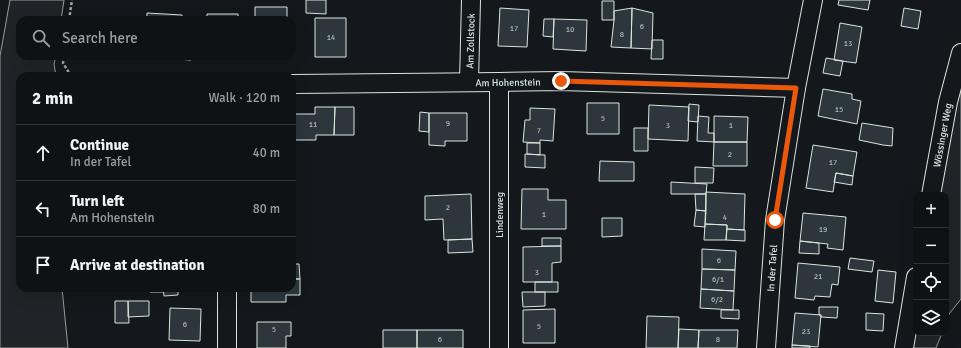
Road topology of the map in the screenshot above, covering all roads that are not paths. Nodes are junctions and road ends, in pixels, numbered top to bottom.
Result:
1 (471, 0) edge
2 (813, 0) edge
3 (961, 53) edge
4 (469, 82) junction
5 (499, 82) junction
6 (296, 84) edge
7 (796, 88) junction
8 (932, 192) edge
9 (226, 292) edge
10 (913, 295) edge
11 (227, 348) edge
12 (499, 348) edge
13 (766, 348) edge
14 (904, 348) edge

1 - 4 street, Am Zollstock
2 - 7 street, In der Tafel
3 - 8 street, Wössinger Weg
4 - 5 street, Am Hohenstein
4 - 6 street, Am Hohenstein
5 - 7 street, Am Hohenstein
5 - 12 street, Lindenweg
7 - 13 street, In der Tafel
9 - 11 street
10 - 14 street

